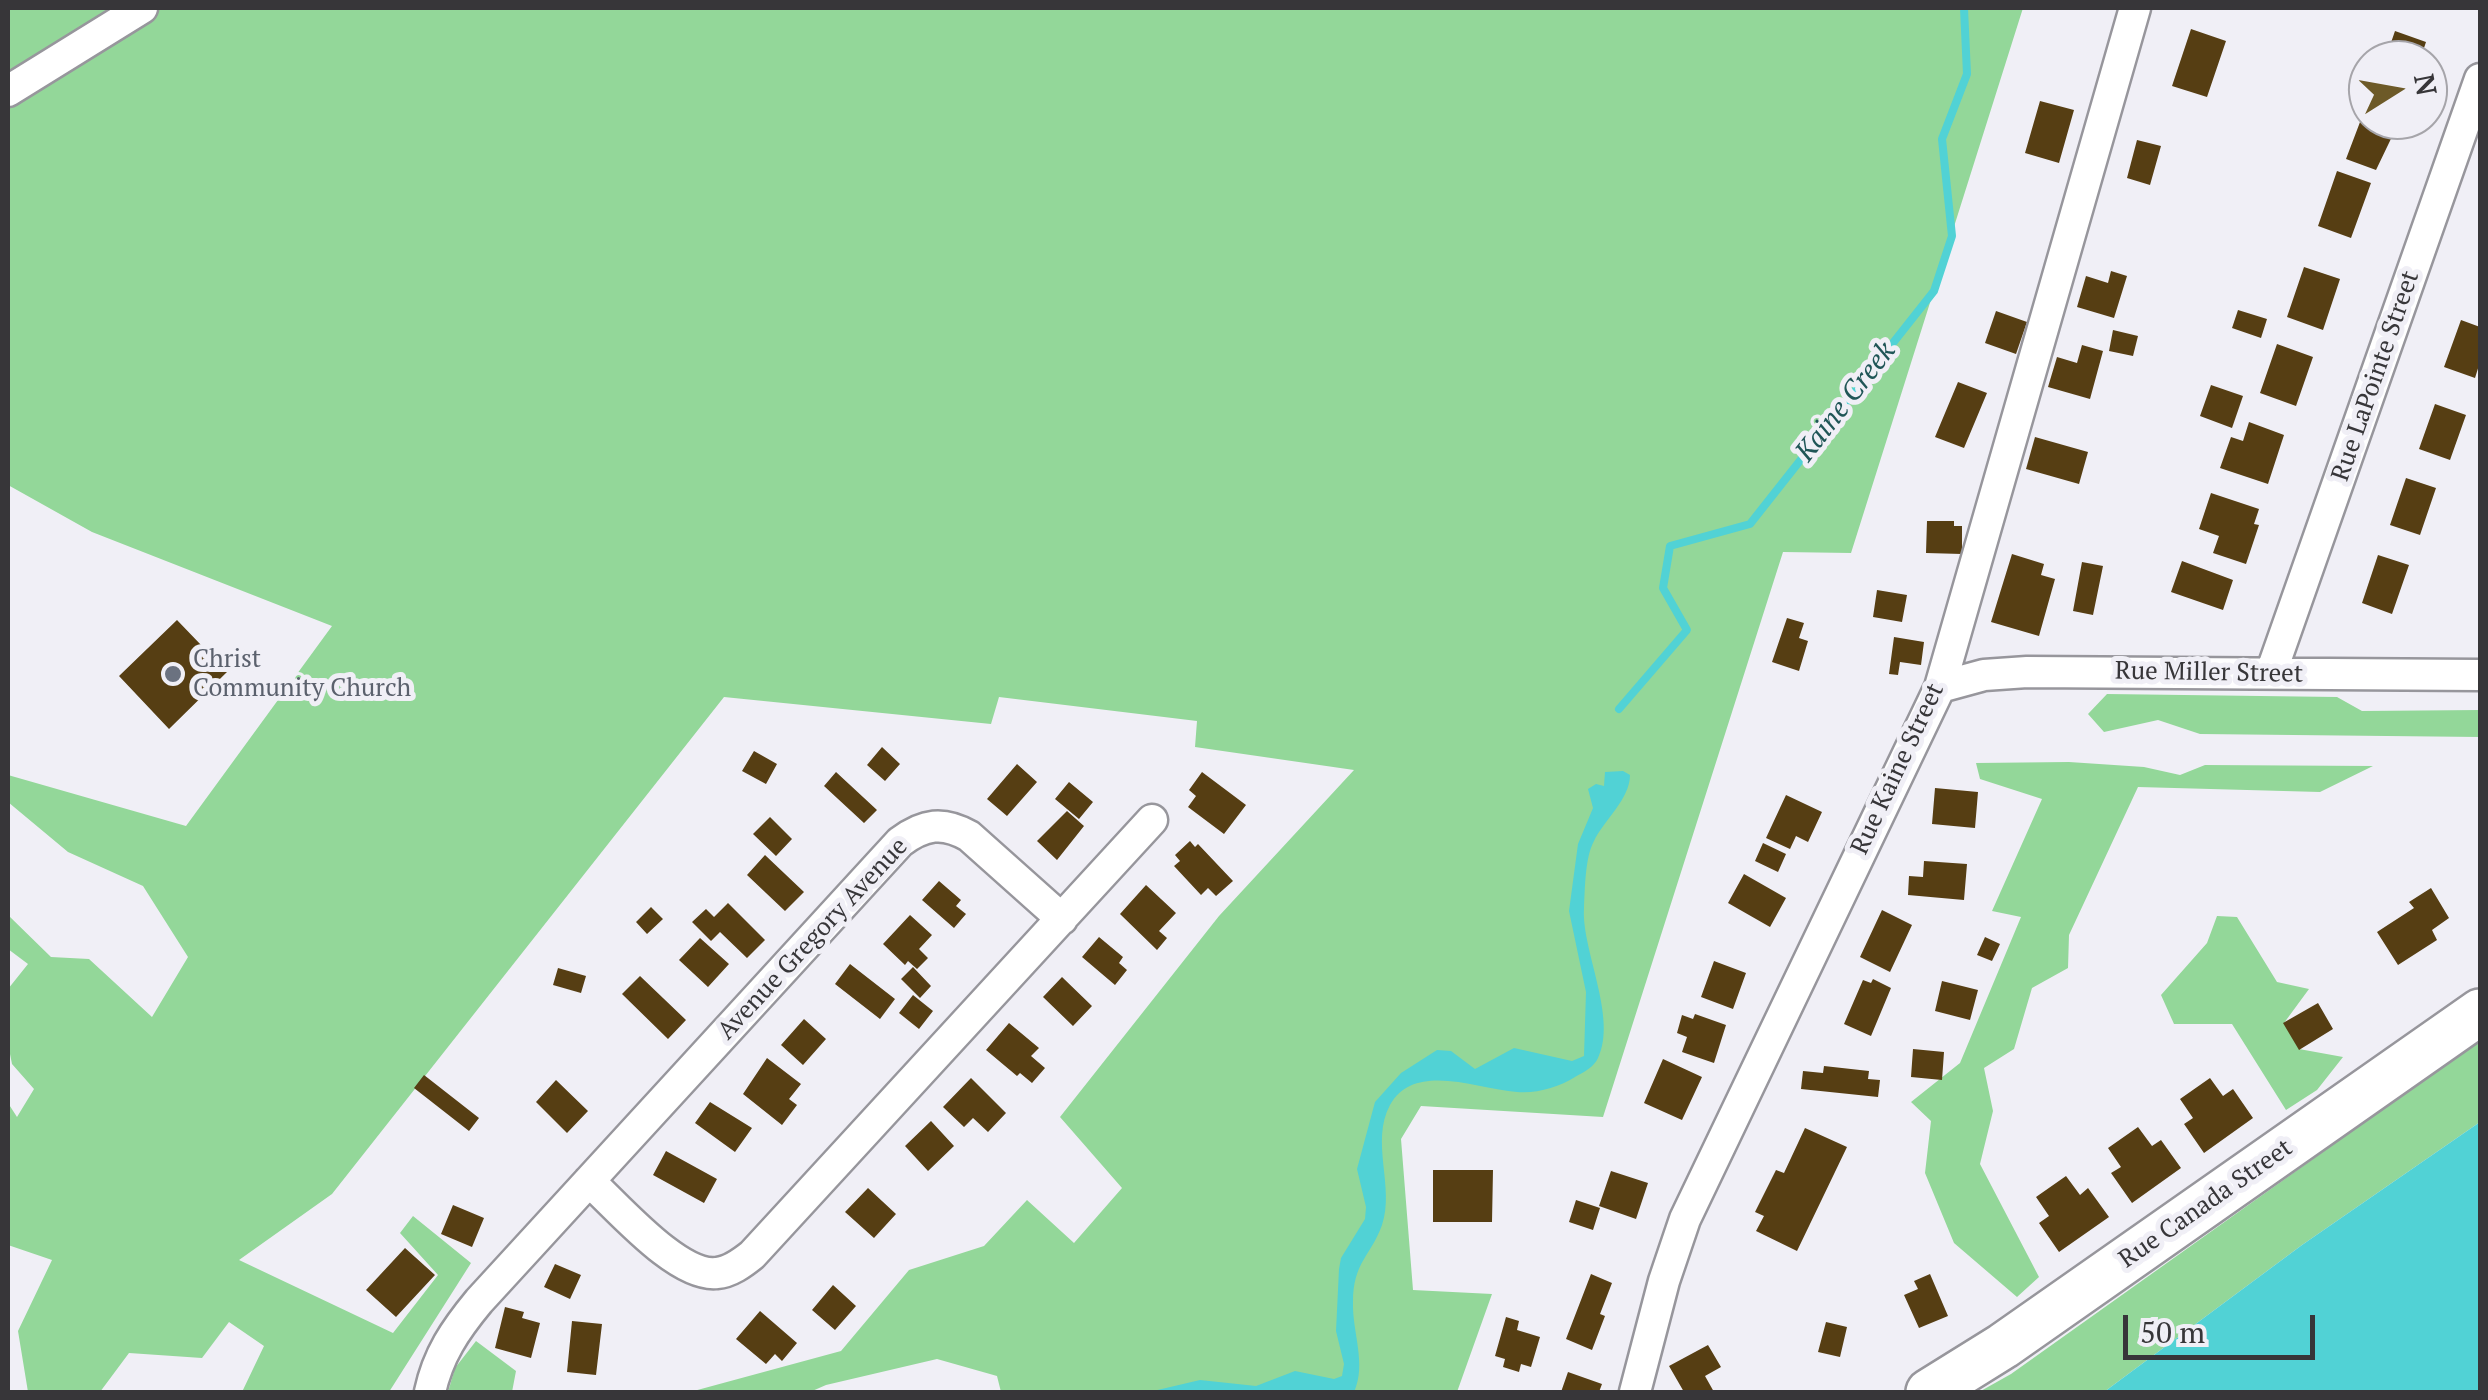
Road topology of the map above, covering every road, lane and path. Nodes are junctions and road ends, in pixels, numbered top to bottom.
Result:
1 (142, 8) edge
2 (2135, 8) edge
3 (2480, 79) edge
4 (8, 91) edge
5 (2271, 673) junction
6 (2480, 676) edge
7 (1940, 687) junction
8 (1152, 820) dead end
9 (1062, 919) junction
10 (2480, 1012) edge
11 (589, 1181) junction
12 (430, 1392) edge
13 (1635, 1392) edge
14 (1929, 1392) edge

1 - 4 street
2 - 7 street, Rue Kaine Street
3 - 5 street, Rue LaPointe Street
5 - 6 street, Rue Miller Street
5 - 7 street, Rue Miller Street
7 - 13 street, Rue Kaine Street
8 - 9 street
9 - 11 street
9 - 11 street, Avenue Gregory Avenue
10 - 14 main road, Rue Canada Street
11 - 12 street, Avenue Gregory Avenue

